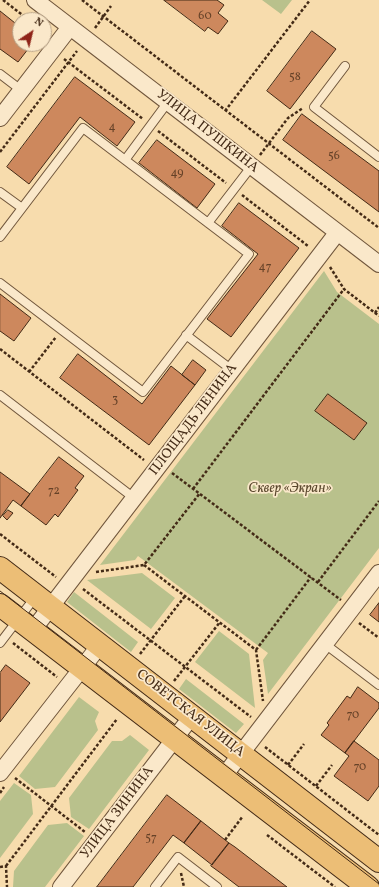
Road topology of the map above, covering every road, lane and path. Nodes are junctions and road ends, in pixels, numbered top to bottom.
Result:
1 (3, 0) edge
2 (35, 0) edge
3 (82, 0) edge
4 (310, 0) edge
5 (112, 6) dead end
6 (19, 12) edge
7 (103, 17) junction
8 (70, 27) junction
9 (86, 39) junction
10 (52, 50) joint
11 (50, 52) edge
12 (68, 62) junction
13 (345, 66) dead end
14 (0, 74) edge
15 (21, 90) junction
16 (168, 102) junction
17 (314, 107) junction
18 (226, 112) junction
19 (0, 118) edge
20 (151, 125) junction
21 (268, 144) junction
22 (0, 152) edge
23 (379, 156) edge
24 (125, 160) junction
25 (251, 167) junction
26 (234, 189) junction
27 (0, 192) edge
28 (22, 208) junction
29 (208, 223) junction
30 (379, 228) edge
31 (337, 233) junction
32 (0, 237) edge
33 (320, 255) junction
34 (379, 264) edge
35 (0, 283) edge
36 (344, 289) junction
37 (379, 307) edge
38 (375, 313) junction
39 (379, 316) edge
40 (62, 330) junction
41 (186, 335) junction
42 (0, 349) edge
43 (232, 370) junction
44 (29, 372) junction
45 (0, 395) edge
46 (156, 469) junction
47 (194, 489) junction
48 (200, 493) junction
49 (134, 498) junction
50 (379, 501) edge
51 (0, 534) edge
52 (144, 565) junction
53 (0, 568) edge
54 (95, 572) dead end
55 (379, 573) edge
56 (311, 577) junction
57 (318, 582) junction
58 (73, 586) junction
59 (185, 596) junction
60 (343, 601) dead end
61 (44, 602) junction
62 (0, 605) edge
63 (220, 622) junction
64 (26, 625) junction
65 (2, 640) edge
66 (150, 640) junction
67 (324, 644) junction
68 (100, 645) junction
69 (256, 650) junction
70 (144, 660) dead end
71 (185, 667) junction
72 (82, 668) junction
73 (168, 677) dead end
74 (60, 680) dead end
75 (379, 685) edge
76 (263, 705) dead end
77 (112, 715) dead end
78 (192, 716) junction
79 (117, 719) junction
80 (253, 719) dead end
81 (123, 723) dead end
82 (175, 739) junction
83 (304, 744) dead end
84 (247, 746) junction
85 (288, 765) junction
86 (332, 765) dead end
87 (224, 776) junction
88 (7, 777) edge
89 (316, 786) junction
90 (0, 793) edge
91 (51, 806) junction
92 (243, 816) dead end
93 (379, 835) edge
94 (90, 836) dead end
95 (225, 840) dead end
96 (379, 861) edge
97 (6, 866) junction
98 (0, 867) edge
99 (7, 887) edge
100 (61, 887) edge
101 (155, 887) edge
102 (217, 887) edge
103 (368, 887) edge

1 - 6 path
2 - 8 street, УЛИЦА ПУШКИНА
3 - 7 path
4 - 18 path
5 - 7 path
7 - 9 path
7 - 18 path
8 - 9 street, УЛИЦА ПУШКИНА
8 - 10 street
9 - 12 path
9 - 16 street, УЛИЦА ПУШКИНА
10 - 12 path
11 - 15 street
12 - 20 path
12 - 22 path
13 - 17 lane
14 - 15 lane
15 - 19 street
16 - 20 lane
16 - 25 street, УЛИЦА ПУШКИНА
17 - 21 path
17 - 23 lane
18 - 21 path
20 - 24 lane
20 - 26 path
21 - 25 path
21 - 30 path
24 - 28 lane
24 - 29 lane
25 - 26 lane
25 - 31 street, УЛИЦА ПУШКИНА
26 - 29 lane
26 - 33 path
27 - 28 lane
28 - 32 lane
29 - 41 lane
31 - 33 street, ПЛОЩАДЬ ЛЕНИНА
31 - 34 street, УЛИЦА ПУШКИНА
33 - 36 path
33 - 43 street, ПЛОЩАДЬ ЛЕНИНА
35 - 40 lane
36 - 38 path
36 - 47 path
37 - 38 path
38 - 39 path
40 - 41 lane
40 - 44 path
41 - 43 lane
42 - 44 path
43 - 46 street, ПЛОЩАДЬ ЛЕНИНА
44 - 46 path
45 - 49 lane
46 - 47 path
46 - 49 street, ПЛОЩАДЬ ЛЕНИНА
47 - 48 path
48 - 52 path
48 - 56 path
49 - 58 street, ПЛОЩАДЬ ЛЕНИНА
50 - 57 path
51 - 58 path
52 - 54 path
52 - 59 path
53 - 61 main road, СОВЕТСКАЯ УЛИЦА
55 - 67 street
56 - 57 path
56 - 69 path
57 - 60 path
58 - 61 street, ПЛОЩАДЬ ЛЕНИНА
58 - 66 path
59 - 63 path
59 - 66 path
61 - 64 street, ПЛОЩАДЬ ЛЕНИНА
61 - 68 main road, СОВЕТСКАЯ УЛИЦА
62 - 64 main road, СОВЕТСКАЯ УЛИЦА
63 - 69 path
63 - 71 path
64 - 65 lane
64 - 72 main road, СОВЕТСКАЯ УЛИЦА
65 - 74 path
66 - 70 path
66 - 71 path
67 - 75 lane
67 - 84 street
68 - 72 street
68 - 78 main road, СОВЕТСКАЯ УЛИЦА
69 - 76 path
71 - 73 path
71 - 80 path
72 - 82 main road, СОВЕТСКАЯ УЛИЦА
72 - 88 street
77 - 79 path
78 - 82 street, УЛИЦА ЗИНИНА
78 - 84 main road, СОВЕТСКАЯ УЛИЦА
79 - 81 path
79 - 91 path
82 - 87 main road, СОВЕТСКАЯ УЛИЦА
82 - 100 street, УЛИЦА ЗИНИНА
83 - 85 path
84 - 85 path
84 - 87 street
84 - 96 main road, СОВЕТСКАЯ УЛИЦА
85 - 89 path
86 - 89 path
87 - 103 main road, СОВЕТСКАЯ УЛИЦА
88 - 90 path
88 - 91 path
89 - 93 path
91 - 94 path
91 - 97 path
92 - 95 path
97 - 98 path
97 - 99 path
101 - 102 lane

